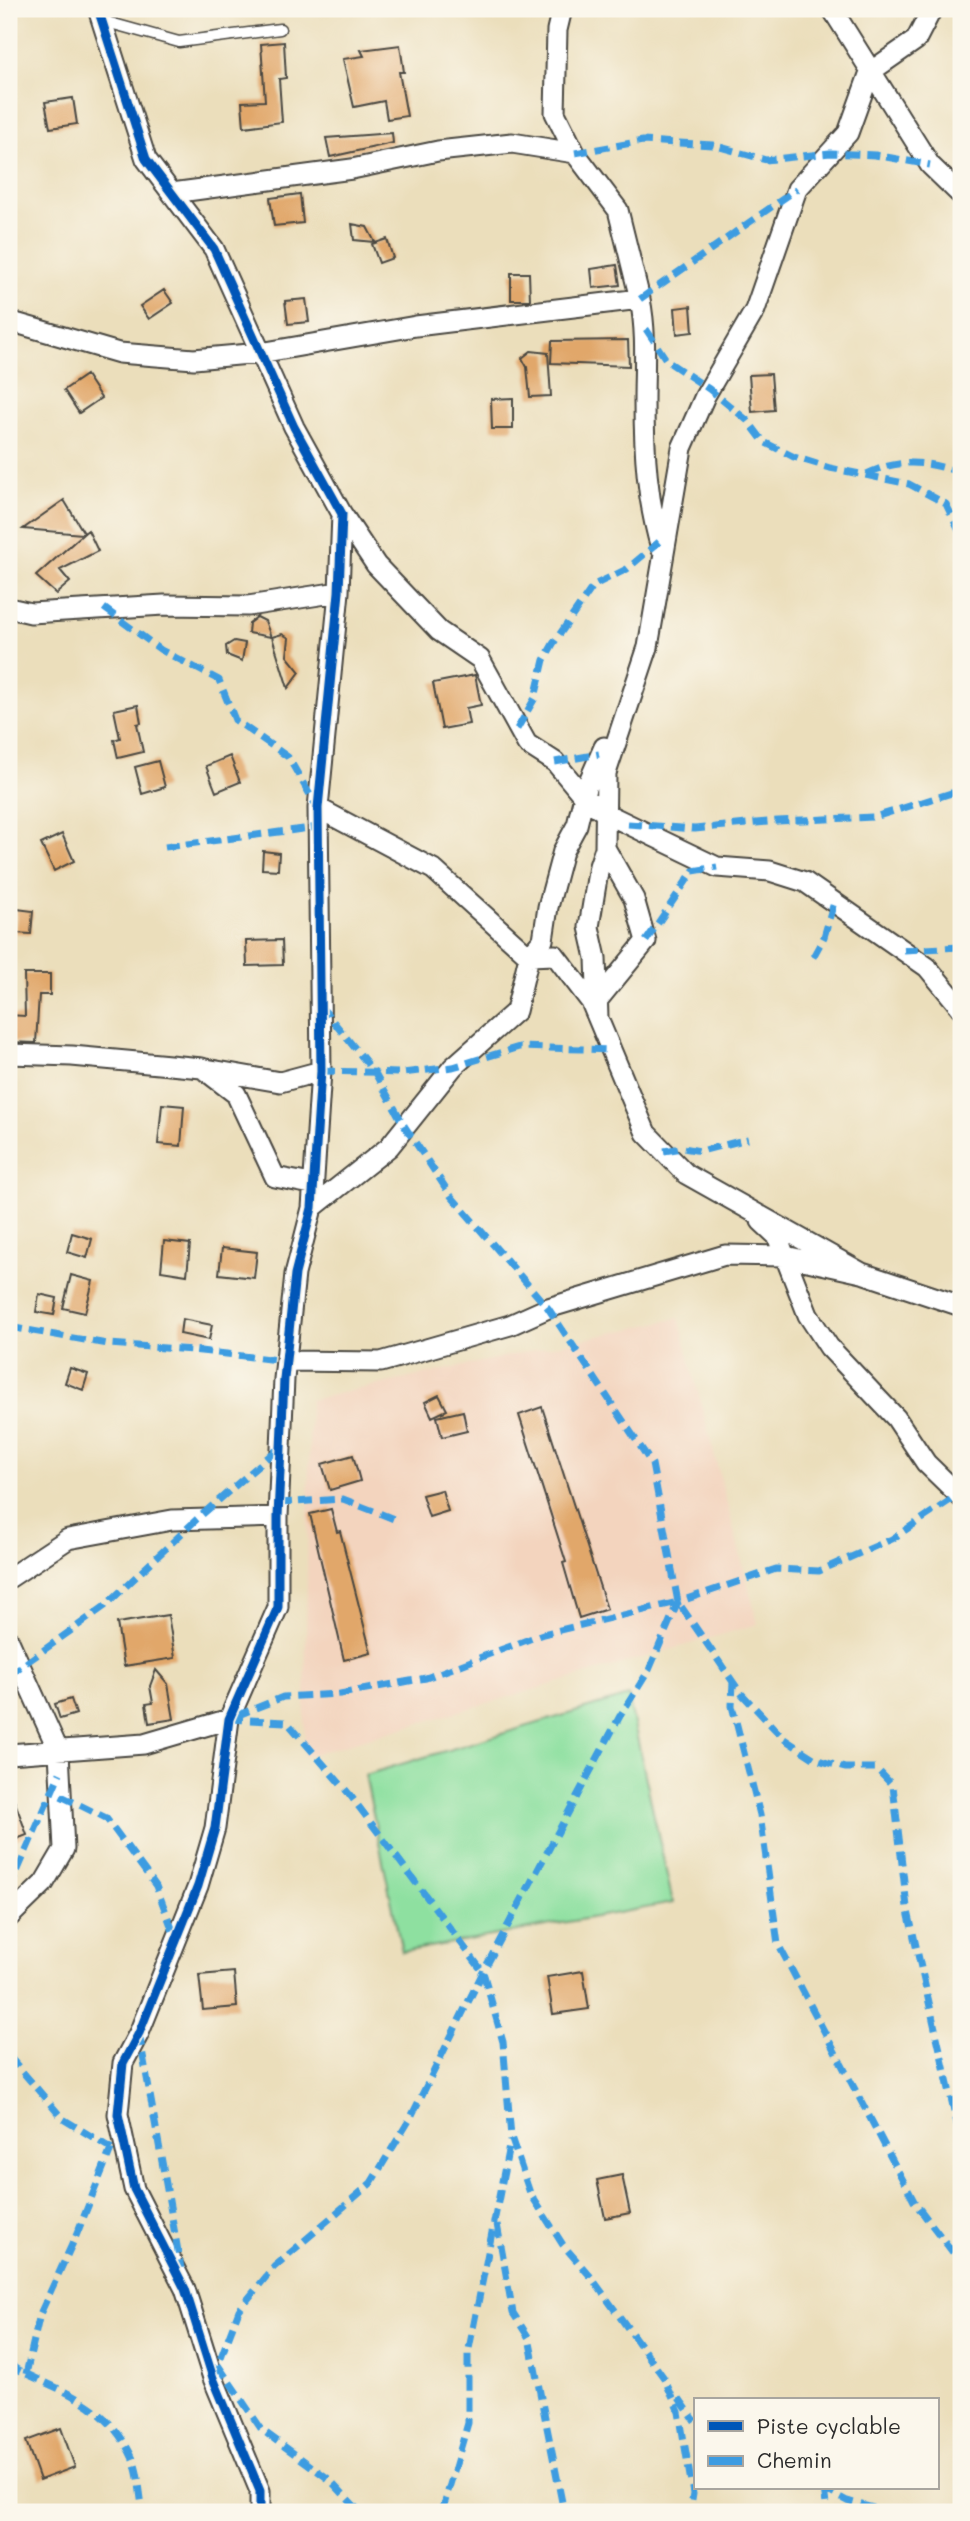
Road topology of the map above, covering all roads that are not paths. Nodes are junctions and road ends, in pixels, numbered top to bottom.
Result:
1 (562, 9) edge
2 (832, 9) edge
3 (932, 9) edge
4 (100, 15) edge
5 (280, 29) dead end
6 (870, 72) junction
7 (575, 153) junction
8 (172, 193) junction
9 (961, 195) edge
10 (640, 299) junction
11 (9, 321) edge
12 (260, 353) junction
13 (342, 514) junction
14 (663, 555) junction
15 (339, 592) junction
16 (9, 608) edge
17 (624, 717) junction
18 (584, 797) junction
19 (318, 808) junction
20 (605, 813) junction
21 (605, 848) junction
22 (529, 956) junction
23 (961, 1008) edge
24 (597, 1010) junction
25 (9, 1054) edge
26 (202, 1068) junction
27 (321, 1071) junction
28 (311, 1184) junction
29 (739, 1201) junction
30 (312, 1208) junction
31 (785, 1256) junction
32 (862, 1273) junction
33 (961, 1306) edge
34 (286, 1361) junction
35 (961, 1497) edge
36 (278, 1517) junction
37 (9, 1578) edge
38 (9, 1641) edge
39 (229, 1719) junction
40 (59, 1752) junction
41 (9, 1754) edge
42 (9, 1917) edge
43 (260, 2512) edge

1 - 7 street
2 - 6 street
3 - 6 street
4 - 5 lane
4 - 8 street
6 - 9 street
6 - 14 street
7 - 8 street
7 - 10 street
8 - 12 street
10 - 12 street
10 - 14 street
11 - 12 street
12 - 13 street
13 - 15 street
13 - 18 street
14 - 17 street
15 - 16 street
15 - 19 street
17 - 18 street
17 - 20 street
18 - 20 street
18 - 22 street
19 - 22 street
19 - 27 street
20 - 21 street
20 - 23 street
21 - 24 street
21 - 24 street
22 - 24 street
22 - 30 street
24 - 29 street
25 - 26 street
26 - 27 street
26 - 28 street
27 - 28 street
28 - 30 street
29 - 31 street
29 - 32 street
30 - 34 street
31 - 32 street
31 - 34 street
31 - 35 street
32 - 33 street
34 - 36 street
36 - 37 street
36 - 39 street
38 - 40 street
39 - 40 street
39 - 43 street
40 - 41 street
40 - 42 street

